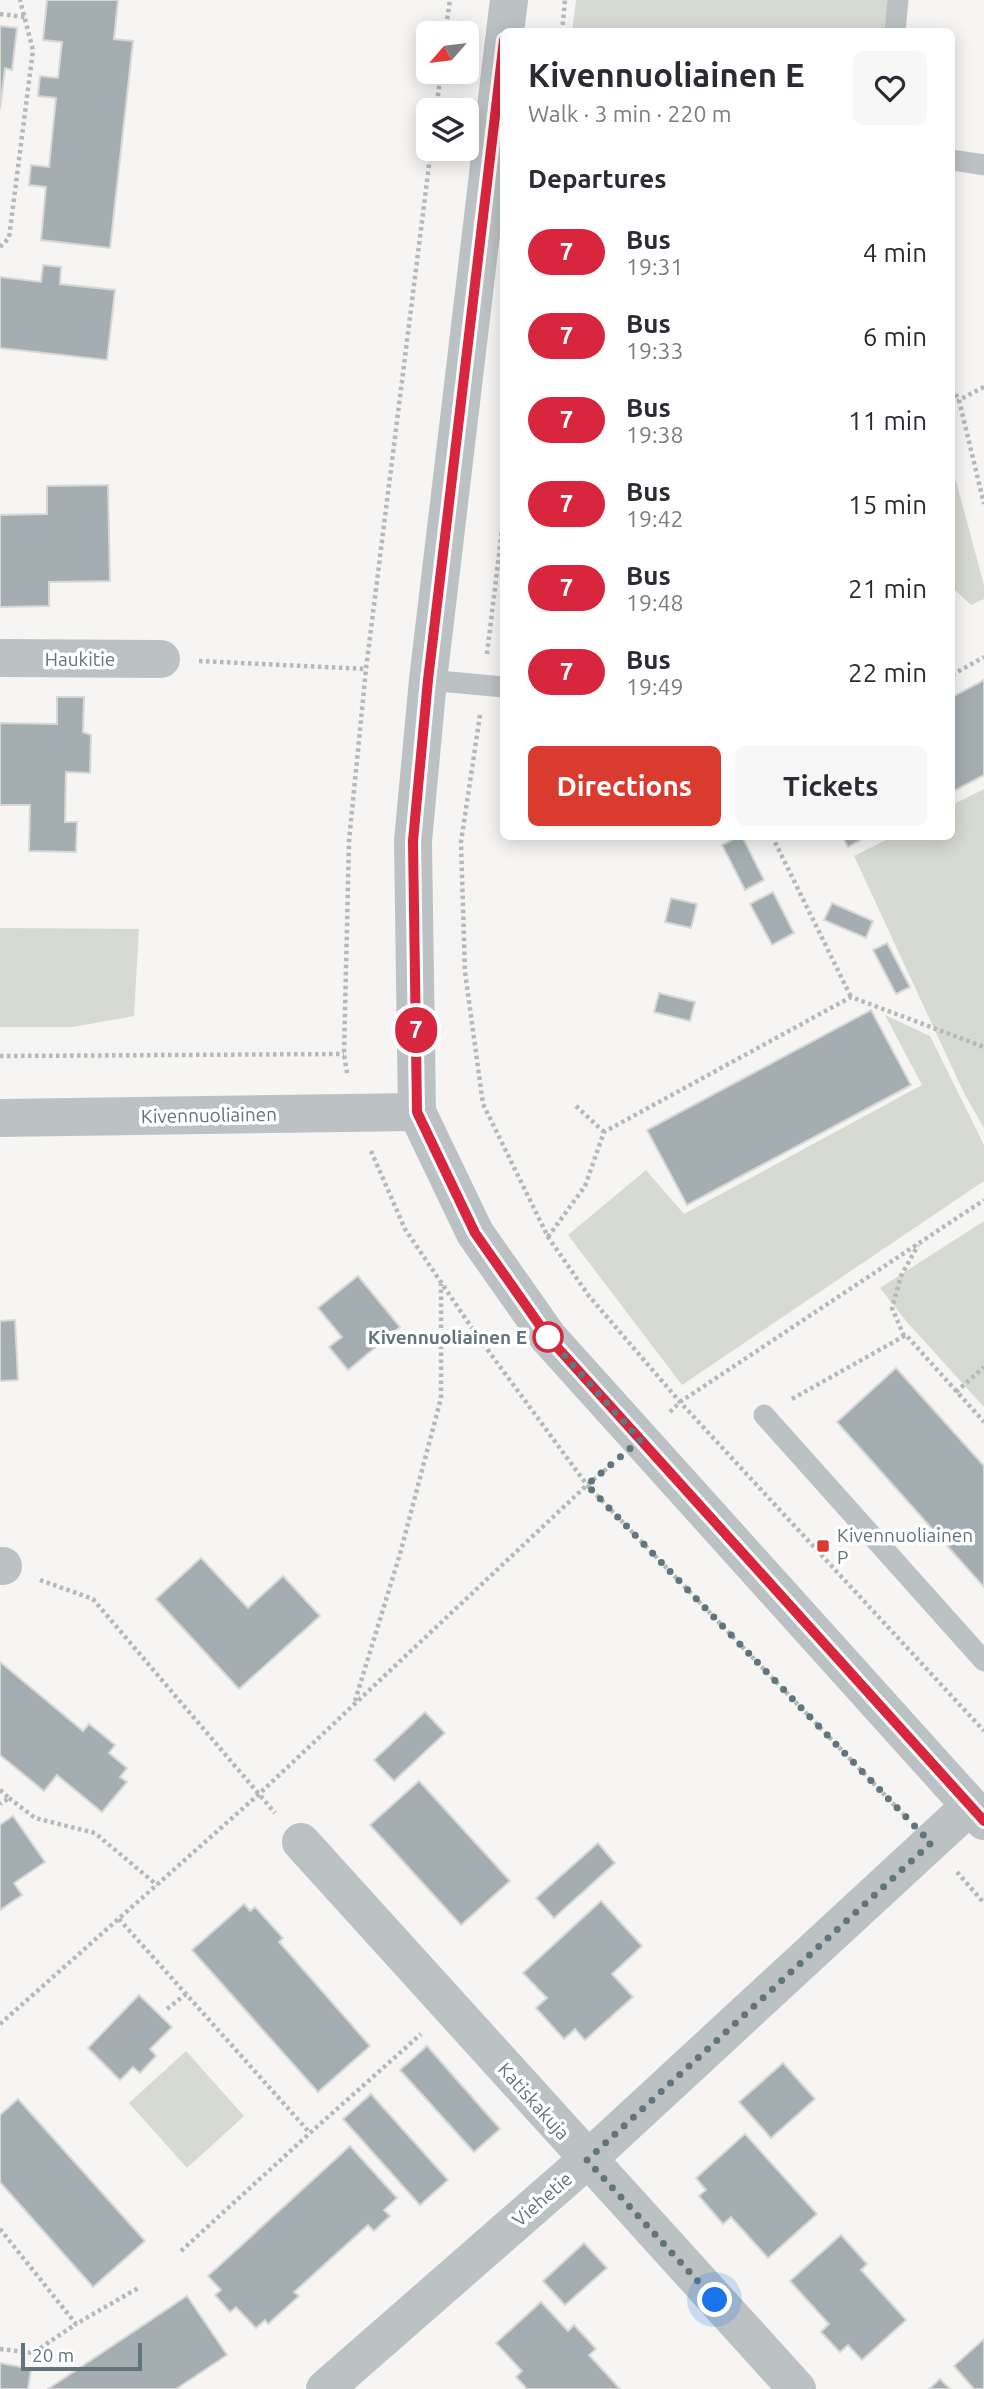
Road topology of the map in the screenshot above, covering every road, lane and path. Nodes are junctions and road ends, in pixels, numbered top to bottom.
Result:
1 (20, 0) edge
2 (450, 0) edge
3 (509, 0) edge
4 (565, 0) edge
5 (898, 0) edge
6 (0, 14) edge
7 (25, 17) junction
8 (447, 21) edge
9 (506, 28) edge
10 (562, 28) edge
11 (895, 28) edge
12 (500, 74) edge
13 (955, 160) edge
14 (430, 161) edge
15 (984, 164) edge
16 (0, 247) edge
17 (984, 387) edge
18 (955, 393) edge
19 (959, 400) junction
20 (984, 504) edge
21 (500, 582) edge
22 (984, 657) edge
23 (0, 658) edge
24 (161, 659) joint
25 (366, 669) junction
26 (955, 673) edge
27 (428, 680) junction
28 (494, 686) edge
29 (774, 840) edge
30 (851, 997) junction
31 (984, 1047) edge
32 (344, 1055) junction
33 (0, 1056) edge
34 (576, 1106) dead end
35 (354, 1112) junction
36 (417, 1112) junction
37 (0, 1118) edge
38 (604, 1132) junction
39 (984, 1200) edge
40 (548, 1237) junction
41 (918, 1244) junction
42 (441, 1283) junction
43 (904, 1336) junction
44 (984, 1367) edge
45 (956, 1391) junction
46 (680, 1402) junction
47 (764, 1415) joint
48 (984, 1422) edge
49 (640, 1440) junction
50 (587, 1485) junction
51 (1, 1566) edge
52 (984, 1661) edge
53 (355, 1702) junction
54 (984, 1731) edge
55 (0, 1790) edge
56 (258, 1795) junction
57 (9, 1798) junction
58 (0, 1804) edge
59 (977, 1814) edge
60 (301, 1842) dead end
61 (931, 1843) junction
62 (157, 1885) junction
63 (984, 1903) edge
64 (119, 1919) junction
65 (186, 1994) junction
66 (450, 2008) junction
67 (167, 2009) dead end
68 (0, 2024) edge
69 (310, 2133) junction
70 (587, 2160) junction
71 (0, 2229) edge
72 (181, 2251) dead end
73 (140, 2287) dead end
74 (76, 2324) junction
75 (0, 2350) edge
76 (325, 2389) edge
77 (796, 2389) edge

1 - 7 path
2 - 8 path
3 - 9 street
4 - 10 path
5 - 11 lane
6 - 7 path
7 - 16 path
12 - 27 street
13 - 15 lane
14 - 25 path
17 - 19 path
18 - 19 path
19 - 20 path
21 - 28 path
22 - 26 path
23 - 24 street, Haukitie
24 - 25 path
25 - 32 path
27 - 28 lane
27 - 36 street
28 - 40 path
29 - 30 path
30 - 31 path
30 - 38 path
32 - 33 path
32 - 35 path
34 - 38 path
35 - 36 street, Kivennuoliainen
35 - 37 street, Kivennuoliainen
35 - 42 path
36 - 49 street
38 - 40 path
39 - 41 path
40 - 46 path
41 - 43 path
41 - 46 path
42 - 50 path
42 - 53 path
43 - 45 path
43 - 47 path
44 - 45 path
45 - 48 path
46 - 49 path
46 - 54 path
47 - 52 lane
49 - 50 path
49 - 59 street
50 - 53 path
50 - 61 path
51 - 56 path
53 - 56 path
55 - 57 path
56 - 62 path
57 - 58 path
57 - 62 path
59 - 61 street, Viehetie
60 - 66 street, Katiskakuja
61 - 63 path
61 - 70 street, Viehetie
62 - 64 path
64 - 65 path
64 - 68 path
65 - 67 path
65 - 69 path
66 - 69 path
66 - 70 street, Katiskakuja
69 - 72 path
70 - 76 street, Viehetie
70 - 77 street, Katiskakuja
71 - 74 path
73 - 74 path
74 - 75 path

